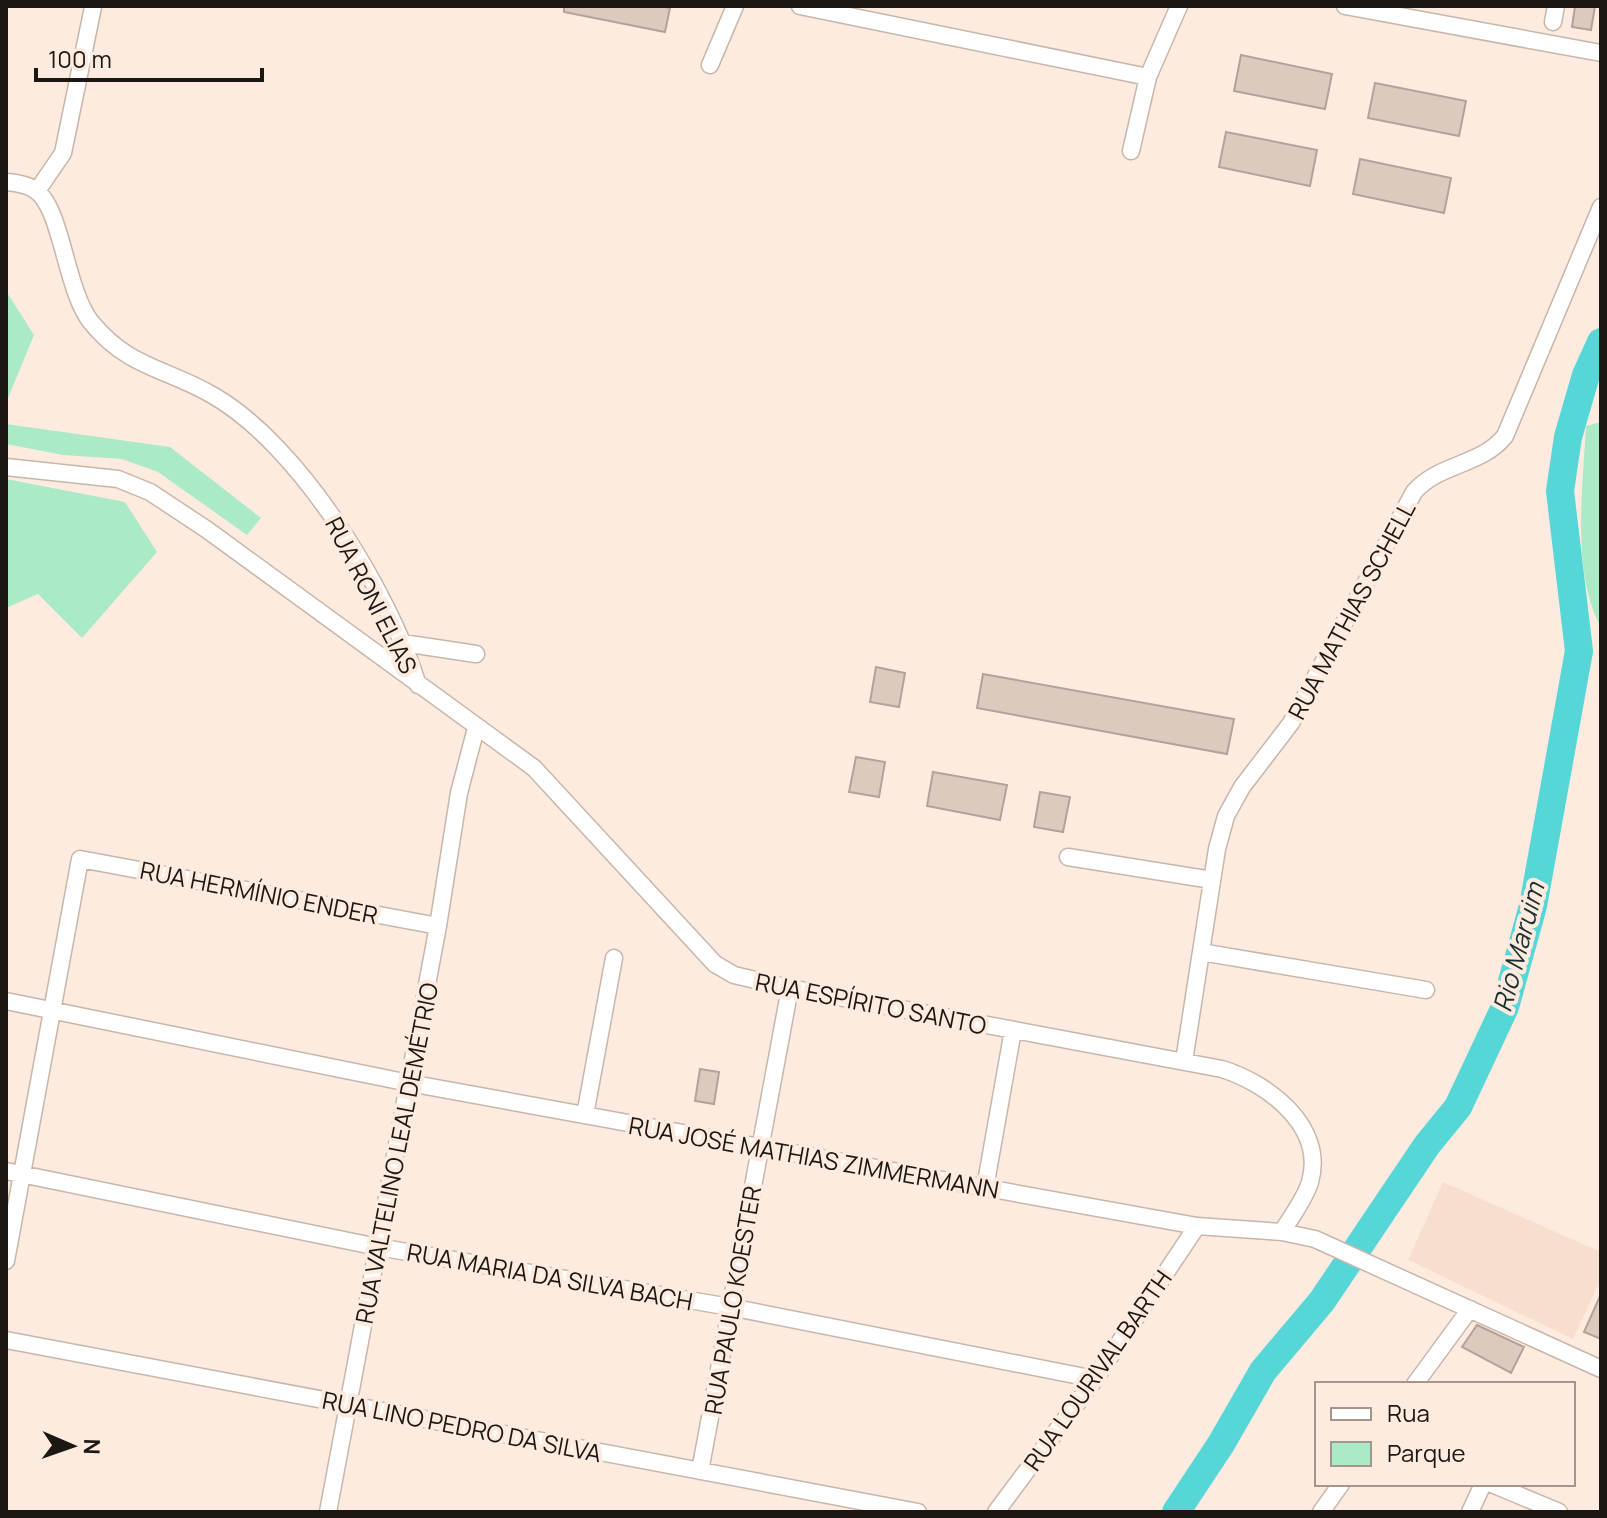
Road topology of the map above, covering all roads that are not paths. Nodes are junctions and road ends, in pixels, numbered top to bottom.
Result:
1 (735, 6) edge
2 (800, 6) edge
3 (1179, 6) edge
4 (1345, 6) edge
5 (93, 7) edge
6 (1601, 53) edge
7 (710, 65) dead end
8 (1148, 77) junction
9 (1131, 151) dead end
10 (6, 182) edge
11 (37, 191) junction
12 (1601, 207) edge
13 (6, 467) edge
14 (403, 643) junction
15 (476, 654) dead end
16 (418, 685) junction
17 (476, 728) junction
18 (1068, 857) dead end
19 (1212, 880) junction
20 (438, 926) junction
21 (1201, 952) junction
22 (614, 958) dead end
23 (790, 988) junction
24 (1426, 990) dead end
25 (6, 1001) edge
26 (51, 1011) junction
27 (1013, 1030) junction
28 (1184, 1061) junction
29 (409, 1083) junction
30 (585, 1115) junction
31 (760, 1147) junction
32 (14, 1173) edge
33 (985, 1188) junction
34 (1197, 1226) junction
35 (1282, 1232) junction
36 (378, 1247) junction
37 (6, 1261) edge
38 (730, 1307) junction
39 (1470, 1309) junction
40 (6, 1340) edge
41 (1601, 1369) edge
42 (1095, 1379) junction
43 (1416, 1382) edge
44 (348, 1405) junction
45 (700, 1471) junction
46 (1340, 1486) edge
47 (1482, 1486) edge
48 (1497, 1486) edge
49 (328, 1512) edge
50 (918, 1512) edge
51 (996, 1512) edge
52 (1321, 1512) edge
53 (1470, 1512) edge
54 (1559, 1512) edge

1 - 7 street
2 - 8 street
3 - 8 street
4 - 6 street
5 - 11 street
8 - 9 street
10 - 11 street
11 - 14 street, RUA RONI ELIAS
12 - 19 street, RUA MATHIAS SCHELL
13 - 16 street, RUA ESPÍRITO SANTO
14 - 15 street
14 - 16 street, RUA RONI ELIAS
16 - 17 street, RUA ESPÍRITO SANTO
17 - 20 street, RUA VALTELINO LEAL DEMÉTRIO
17 - 23 street, RUA ESPÍRITO SANTO
18 - 19 street
19 - 21 street, RUA MATHIAS SCHELL
20 - 26 street, RUA HERMÍNIO ENDER
20 - 29 street, RUA VALTELINO LEAL DEMÉTRIO
21 - 24 street
21 - 28 street, RUA MATHIAS SCHELL
22 - 30 street
23 - 27 street, RUA ESPÍRITO SANTO
23 - 31 street, RUA PAULO KOESTER
25 - 26 street, RUA JOSÉ MATHIAS ZIMMERMANN
26 - 29 street, RUA JOSÉ MATHIAS ZIMMERMANN
26 - 32 street
27 - 28 street, RUA ESPÍRITO SANTO
27 - 33 street
28 - 35 street, RUA ESPÍRITO SANTO
29 - 30 street, RUA JOSÉ MATHIAS ZIMMERMANN
29 - 36 street, RUA VALTELINO LEAL DEMÉTRIO
30 - 31 street, RUA JOSÉ MATHIAS ZIMMERMANN
31 - 33 street, RUA JOSÉ MATHIAS ZIMMERMANN
31 - 38 street, RUA PAULO KOESTER
32 - 36 street, RUA MARIA DA SILVA BACH
32 - 37 street
33 - 34 street, RUA JOSÉ MATHIAS ZIMMERMANN
34 - 35 street, RUA JOSÉ MATHIAS ZIMMERMANN
34 - 42 street, RUA LOURIVAL BARTH
35 - 39 street, RUA JOSÉ MATHIAS ZIMMERMANN
36 - 38 street, RUA MARIA DA SILVA BACH
36 - 44 street, RUA VALTELINO LEAL DEMÉTRIO
38 - 42 street, RUA MARIA DA SILVA BACH
38 - 45 street, RUA PAULO KOESTER
39 - 41 street, RUA JOSÉ MATHIAS ZIMMERMANN
39 - 43 street
40 - 44 street, RUA LINO PEDRO DA SILVA
42 - 51 street, RUA LOURIVAL BARTH
44 - 45 street, RUA LINO PEDRO DA SILVA
44 - 49 street, RUA VALTELINO LEAL DEMÉTRIO
45 - 50 street, RUA LINO PEDRO DA SILVA
46 - 52 street
47 - 53 street
48 - 54 street

